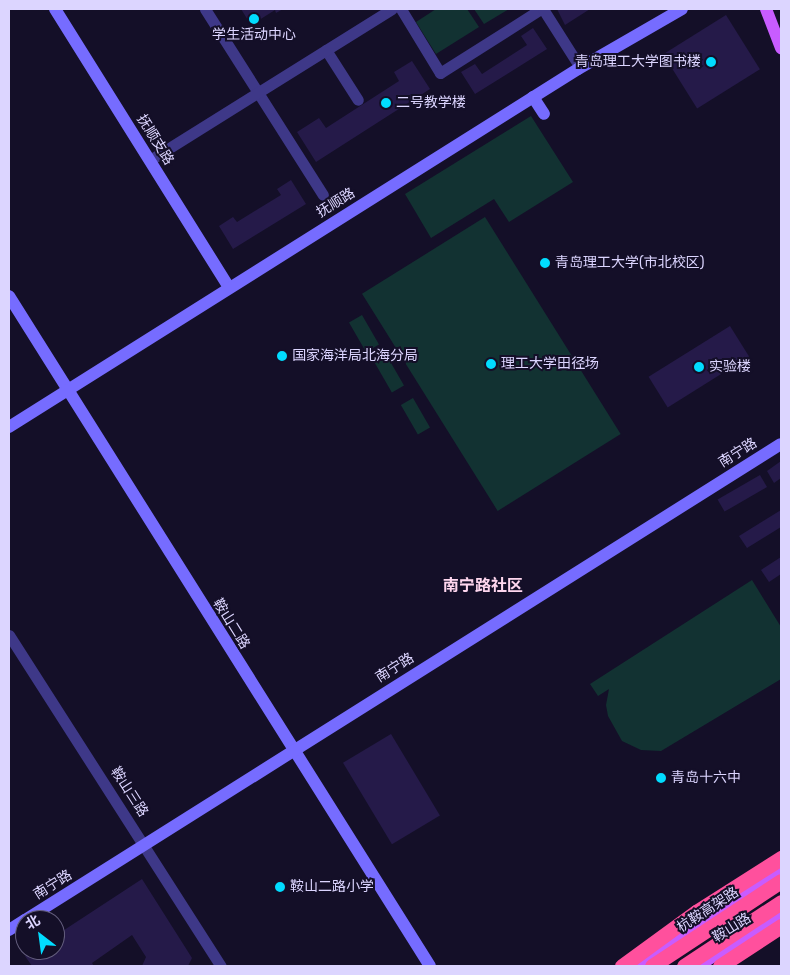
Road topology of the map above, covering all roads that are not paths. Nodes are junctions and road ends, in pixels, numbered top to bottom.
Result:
1 (56, 9) edge
2 (205, 9) edge
3 (392, 9) edge
4 (401, 9) edge
5 (544, 9) edge
6 (682, 9) edge
7 (766, 9) edge
8 (770, 9) edge
9 (781, 24) edge
10 (781, 48) edge
11 (326, 50) junction
12 (579, 64) junction
13 (259, 92) junction
14 (533, 97) junction
15 (358, 100) dead end
16 (544, 114) dead end
17 (150, 160) junction
18 (323, 195) dead end
19 (229, 287) junction
20 (9, 296) edge
21 (67, 390) junction
22 (9, 427) edge
23 (781, 444) edge
24 (9, 636) edge
25 (294, 752) junction
26 (145, 845) junction
27 (781, 858) edge
28 (781, 870) edge
29 (781, 881) edge
30 (781, 902) edge
31 (41, 910) edge
32 (781, 914) edge
33 (781, 926) edge
34 (221, 966) edge
35 (430, 966) edge
36 (622, 966) edge
37 (637, 966) edge
38 (652, 966) edge
39 (684, 966) edge
40 (698, 966) edge
41 (720, 966) edge

1 - 17 street, 抚顺支路
2 - 13 street
3 - 11 street
4 - 5 street
5 - 12 street
6 - 12 street, 抚顺路
7 - 10 main road
8 - 9 main road
11 - 13 street
11 - 15 street
12 - 14 street, 抚顺路
13 - 17 street
13 - 18 street
14 - 16 street
14 - 19 street, 抚顺路
17 - 19 street, 抚顺支路
19 - 21 street, 抚顺路
20 - 21 street, 鞍山二路
21 - 22 street, 抚顺路
21 - 25 street, 鞍山二路
23 - 25 street, 南宁路
24 - 26 street, 鞍山三路
25 - 26 street, 南宁路
25 - 35 street, 鞍山二路
26 - 31 street, 南宁路
26 - 34 street, 鞍山三路
27 - 36 highway
28 - 37 main road, 鞍山路
29 - 38 highway, 杭鞍高架路
30 - 39 highway
32 - 40 main road, 鞍山路
33 - 41 highway

